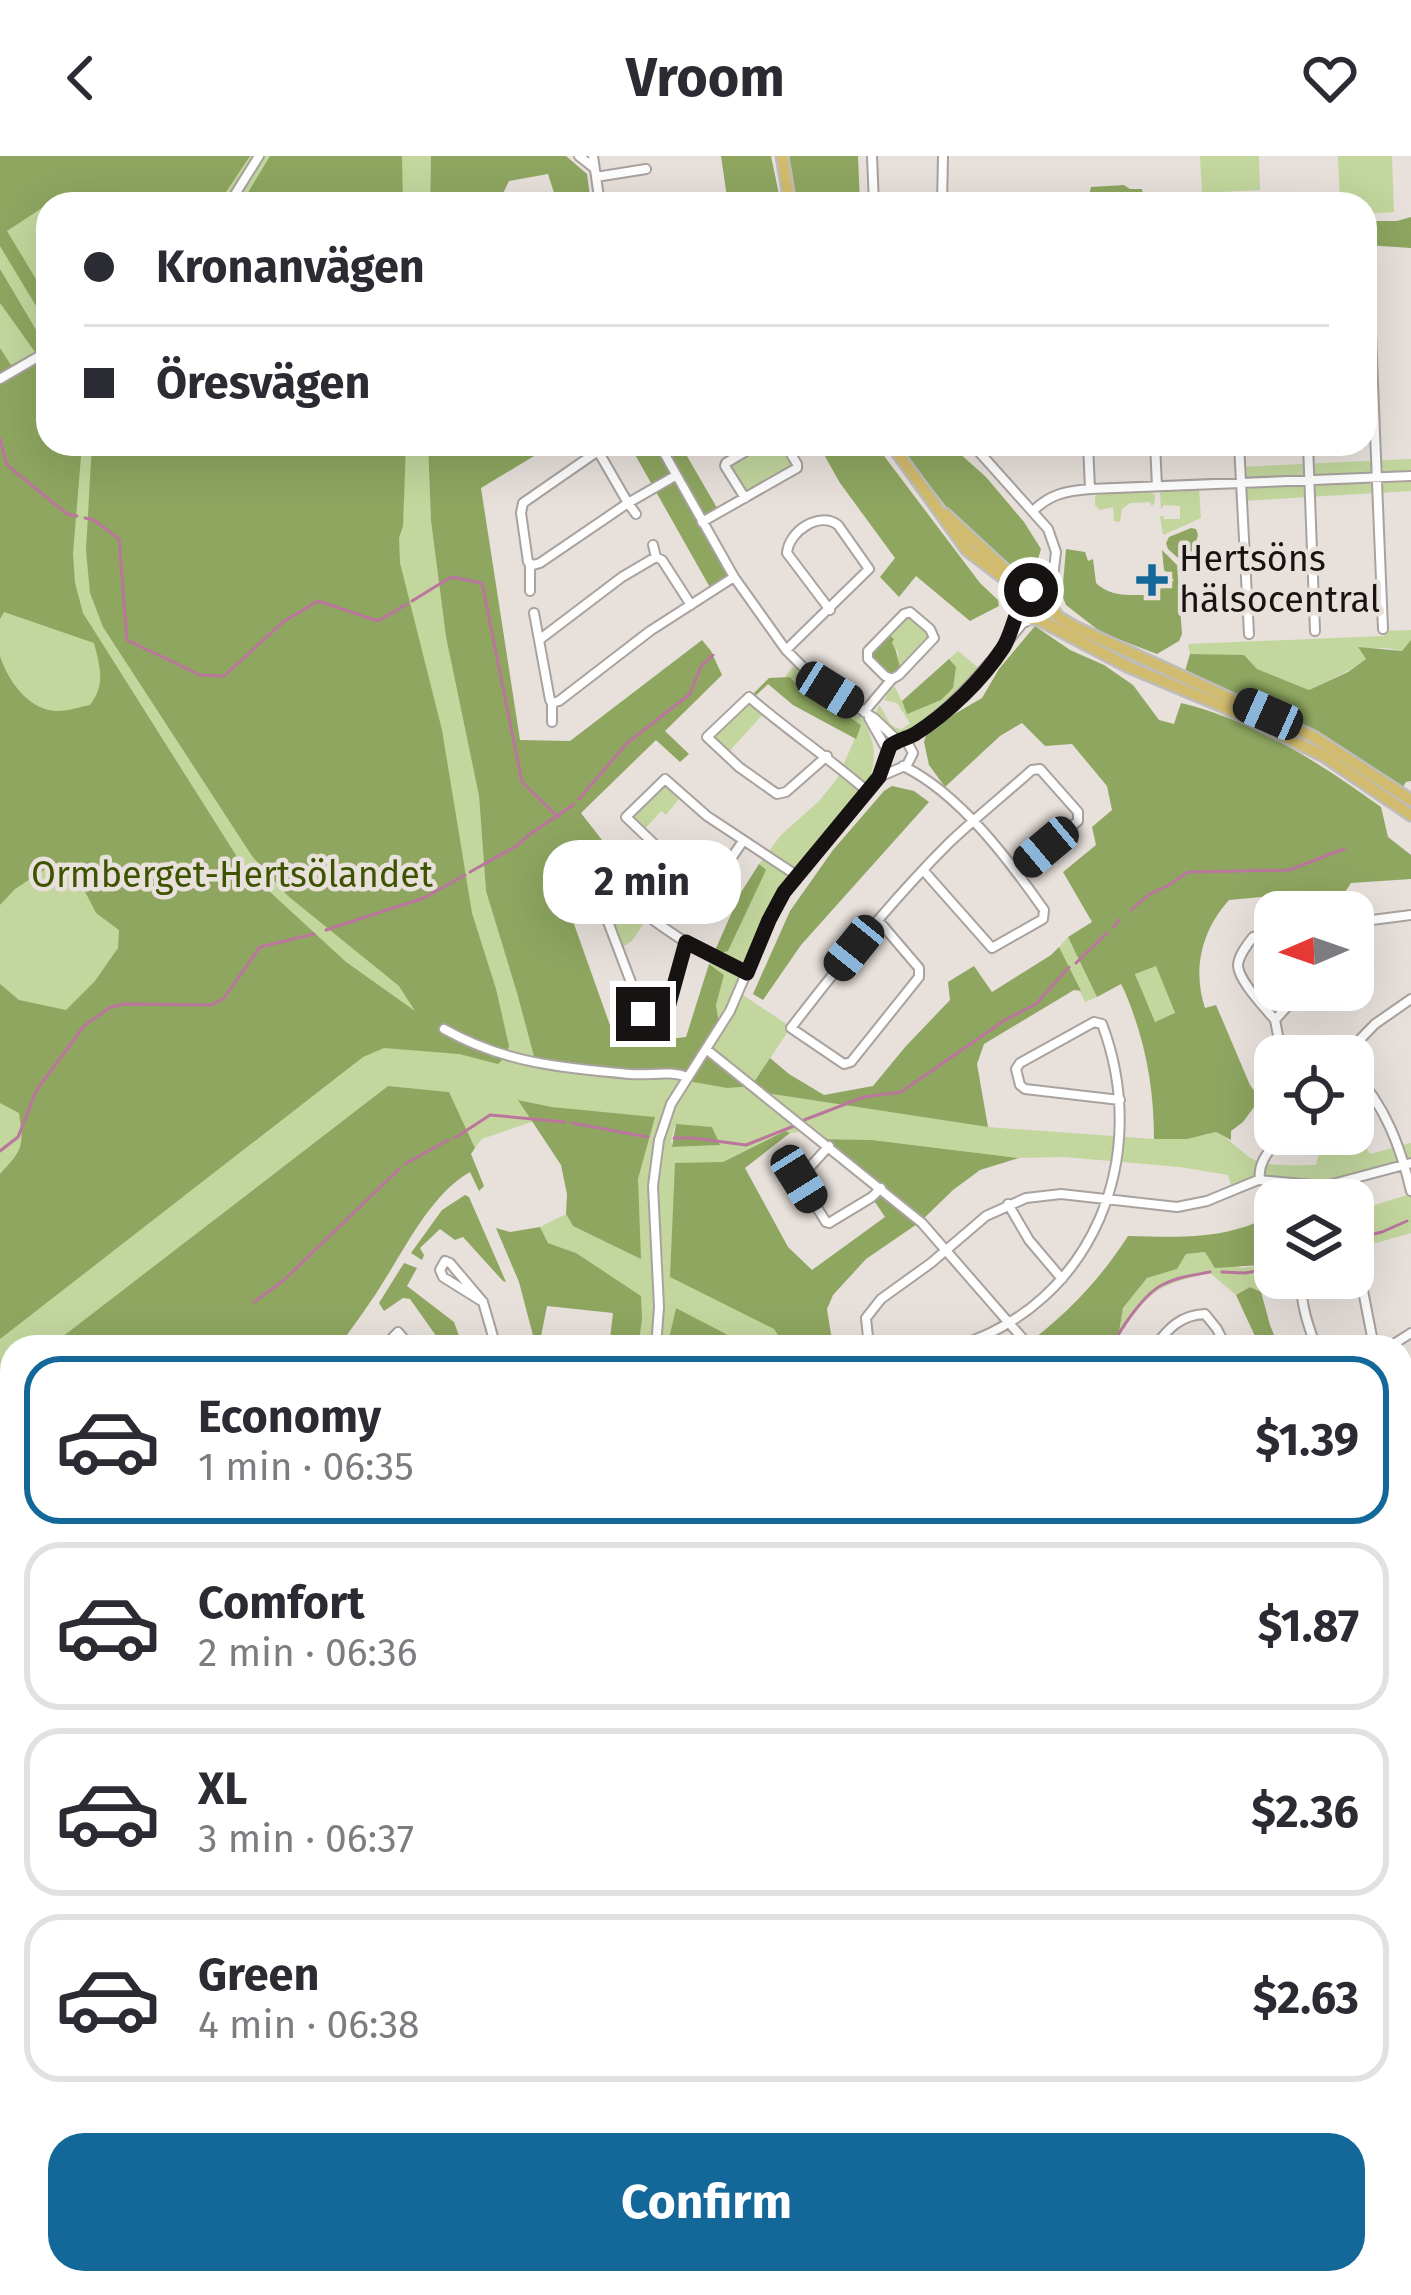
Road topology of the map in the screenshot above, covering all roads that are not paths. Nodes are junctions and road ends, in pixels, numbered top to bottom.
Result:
1 (259, 156) edge
2 (579, 156) edge
3 (593, 156) edge
4 (782, 156) edge
5 (872, 156) edge
6 (944, 156) edge
7 (646, 170) dead end
8 (595, 172) junction
9 (236, 192) edge
10 (598, 192) edge
11 (788, 192) edge
12 (874, 192) edge
13 (942, 192) edge
14 (36, 358) edge
15 (0, 379) edge
16 (1377, 455) edge
17 (590, 456) edge
18 (601, 456) edge
19 (665, 456) edge
20 (738, 456) edge
21 (792, 456) edge
22 (900, 456) edge
23 (983, 456) edge
24 (1089, 456) edge
25 (1156, 456) edge
26 (1240, 456) edge
27 (1309, 456) edge
28 (1409, 475) edge
29 (675, 476) junction
30 (1378, 477) junction
31 (1310, 479) junction
32 (1241, 482) junction
33 (1157, 486) junction
34 (1090, 489) junction
35 (745, 498) junction
36 (628, 502) junction
37 (938, 508) junction
38 (1033, 511) junction
39 (635, 514) dead end
40 (702, 522) junction
41 (653, 545) dead end
42 (656, 557) junction
43 (530, 564) junction
44 (1055, 567) junction
45 (734, 577) junction
46 (1035, 589) junction
47 (530, 590) dead end
48 (1021, 602) junction
49 (1050, 603) junction
50 (691, 605) junction
51 (830, 610) junction
52 (533, 613) dead end
53 (1035, 618) junction
54 (1383, 628) dead end
55 (1315, 631) dead end
56 (1249, 634) dead end
57 (539, 640) junction
58 (1004, 646) junction
59 (786, 650) junction
60 (892, 679) junction
61 (552, 703) junction
62 (864, 712) junction
63 (552, 722) dead end
64 (922, 729) junction
65 (901, 741) junction
66 (887, 753) junction
67 (913, 753) junction
68 (827, 756) junction
69 (901, 766) junction
70 (879, 777) junction
71 (923, 777) junction
72 (866, 791) junction
73 (1411, 800) edge
74 (1411, 815) edge
75 (972, 821) junction
76 (743, 841) junction
77 (923, 870) junction
78 (1016, 872) junction
79 (796, 875) junction
80 (1411, 915) edge
81 (878, 920) junction
82 (1374, 920) edge
83 (1254, 936) edge
84 (686, 942) junction
85 (747, 973) junction
86 (1254, 993) edge
87 (1411, 999) edge
88 (1268, 1011) edge
89 (1283, 1011) edge
90 (1275, 1020) junction
91 (444, 1030) dead end
92 (1278, 1035) edge
93 (1365, 1035) edge
94 (706, 1049) junction
95 (687, 1077) junction
96 (1120, 1100) junction
97 (1374, 1100) edge
98 (829, 1146) junction
99 (1408, 1163) edge
100 (1350, 1179) edge
101 (1254, 1182) edge
102 (881, 1188) junction
103 (1411, 1191) edge
104 (1107, 1200) junction
105 (1008, 1204) junction
106 (947, 1251) junction
107 (1062, 1279) junction
108 (1302, 1299) edge
109 (1365, 1299) edge
110 (483, 1303) junction
111 (1010, 1323) junction
112 (492, 1335) edge
113 (657, 1335) edge
114 (868, 1335) edge
115 (986, 1335) edge
116 (1020, 1335) edge
117 (1164, 1335) edge
118 (1220, 1335) edge
119 (1312, 1335) edge
120 (1372, 1335) edge

1 - 9 street
2 - 8 street
3 - 8 street
4 - 11 main road
5 - 12 street
6 - 13 street
7 - 8 street
8 - 10 street
14 - 15 street
16 - 30 street
17 - 43 street
18 - 36 street
19 - 29 street
20 - 35 street
21 - 35 street
22 - 37 main road
23 - 38 street
24 - 34 street
25 - 33 street
26 - 32 street
27 - 31 street
28 - 30 street
29 - 36 street
29 - 40 street
30 - 31 street
30 - 54 street
31 - 32 street
31 - 55 street
32 - 33 street
32 - 56 street
33 - 34 street
34 - 38 street
35 - 40 street
36 - 39 street
36 - 43 street
37 - 46 main road
37 - 48 main road
38 - 44 street
40 - 45 street
41 - 42 street
42 - 50 street
42 - 57 street
43 - 47 street
44 - 46 street
44 - 49 street
45 - 50 street
45 - 59 street
46 - 48 main road
46 - 49 main road
48 - 53 main road
48 - 58 street
49 - 53 main road
49 - 73 main road
50 - 61 street
51 - 51 street
51 - 59 street
52 - 57 street
53 - 58 street
53 - 74 main road
57 - 61 street
58 - 64 street
59 - 62 street
60 - 60 street
60 - 62 street
61 - 63 street
62 - 65 street
62 - 66 street
64 - 65 street
64 - 67 street
65 - 66 street
65 - 67 street
66 - 69 street
66 - 70 street
67 - 69 street
67 - 71 street
68 - 68 street
68 - 72 street
69 - 70 street
69 - 71 street
70 - 72 street
71 - 75 street
72 - 79 street
75 - 77 street
75 - 78 street
75 - 78 street
76 - 76 street
76 - 79 street
77 - 78 street
77 - 81 street
79 - 85 street
80 - 82 street
81 - 81 street
83 - 86 street
84 - 84 street
84 - 85 street
85 - 94 street
87 - 93 street
88 - 90 street
89 - 90 street
90 - 92 street
91 - 95 street
94 - 95 street
94 - 98 street
95 - 113 street
96 - 96 street
96 - 104 street
97 - 99 street
98 - 102 street
98 - 102 street
99 - 100 street
99 - 103 street
101 - 104 street
102 - 106 street
104 - 105 street
104 - 107 street
105 - 106 street
105 - 107 street
106 - 111 street
106 - 114 street
107 - 111 street
108 - 119 street
109 - 120 street
110 - 110 street
110 - 112 street
111 - 115 street
111 - 116 street
117 - 118 street

